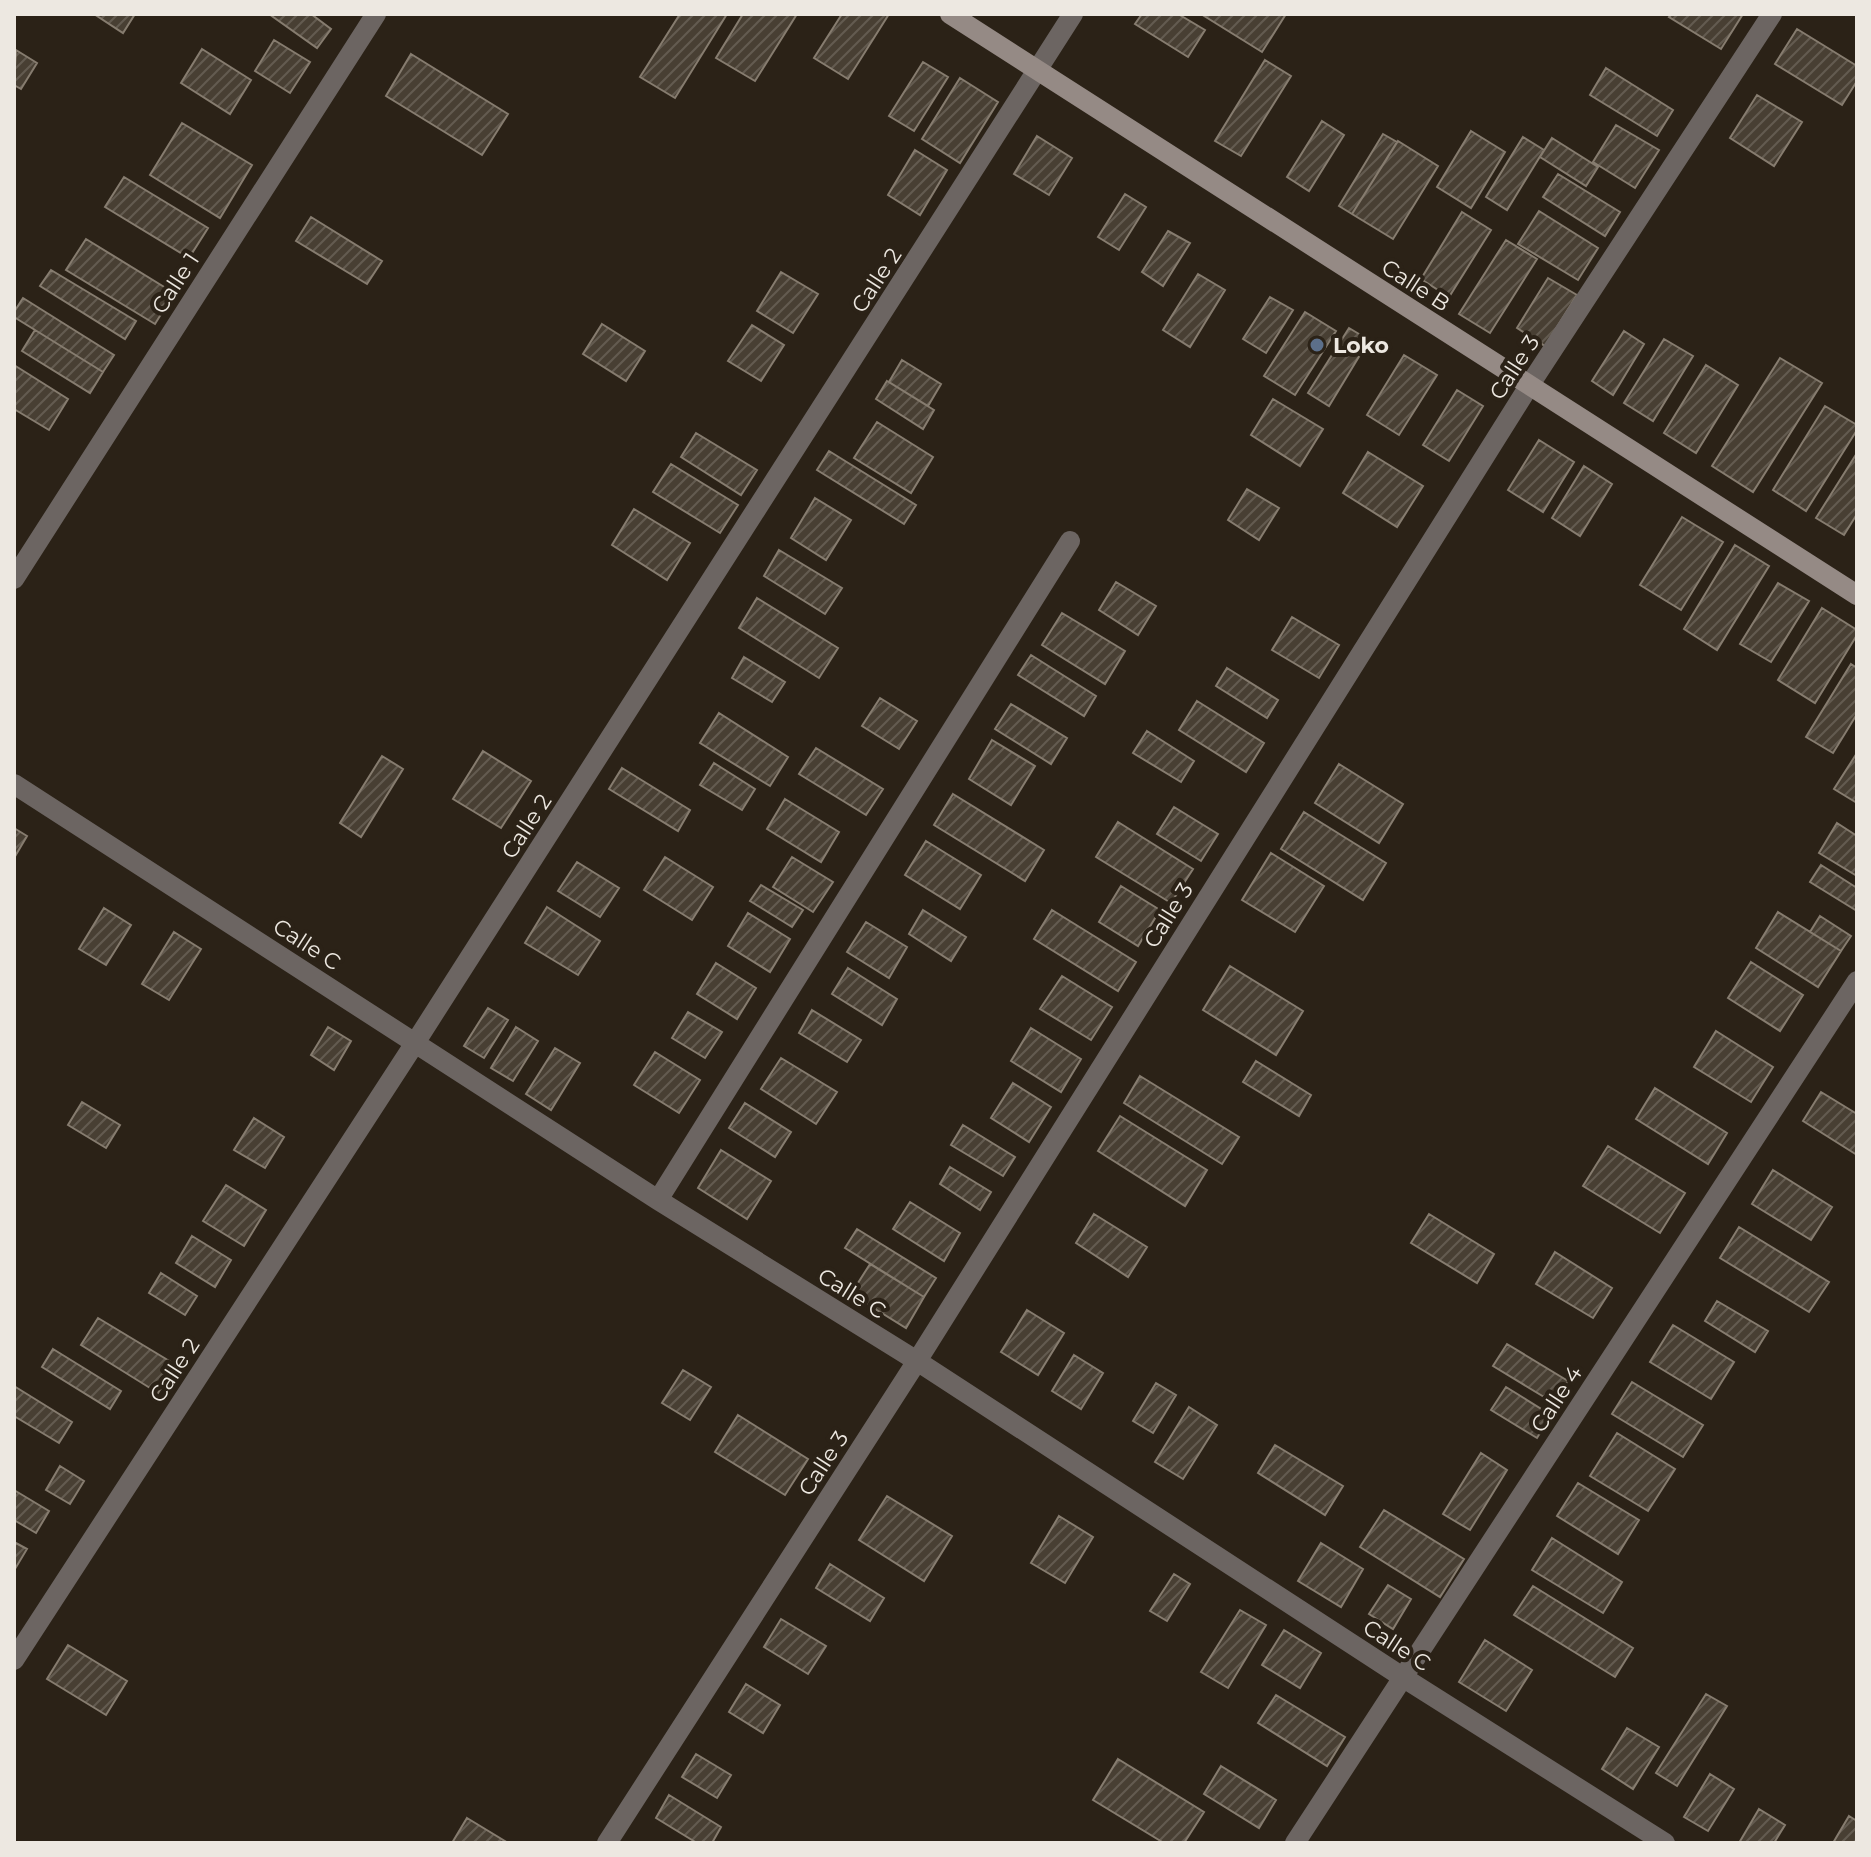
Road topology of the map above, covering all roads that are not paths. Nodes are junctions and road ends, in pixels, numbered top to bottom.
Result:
1 (376, 14) edge
2 (950, 14) edge
3 (1073, 14) edge
4 (1772, 14) edge
5 (1038, 71) junction
6 (1529, 386) junction
7 (1070, 541) dead end
8 (14, 579) edge
9 (1857, 595) edge
10 (14, 784) edge
11 (1857, 981) edge
12 (415, 1043) junction
13 (658, 1200) junction
14 (917, 1361) junction
15 (14, 1660) edge
16 (1404, 1678) junction
17 (607, 1843) edge
18 (1295, 1843) edge
19 (1665, 1843) edge

1 - 8 street, Calle 1
2 - 5 street, Calle B
3 - 5 street, Calle 2
4 - 6 street, Calle 3
5 - 6 street, Calle B
5 - 12 street, Calle 2
6 - 9 street, Calle B
6 - 14 street, Calle 3
7 - 13 street
10 - 12 street, Calle C
11 - 16 street, Calle 4
12 - 13 street, Calle C
12 - 15 street, Calle 2
13 - 14 street, Calle C
14 - 16 street, Calle C
14 - 17 street, Calle 3
16 - 18 street, Calle 4
16 - 19 street, Calle C

